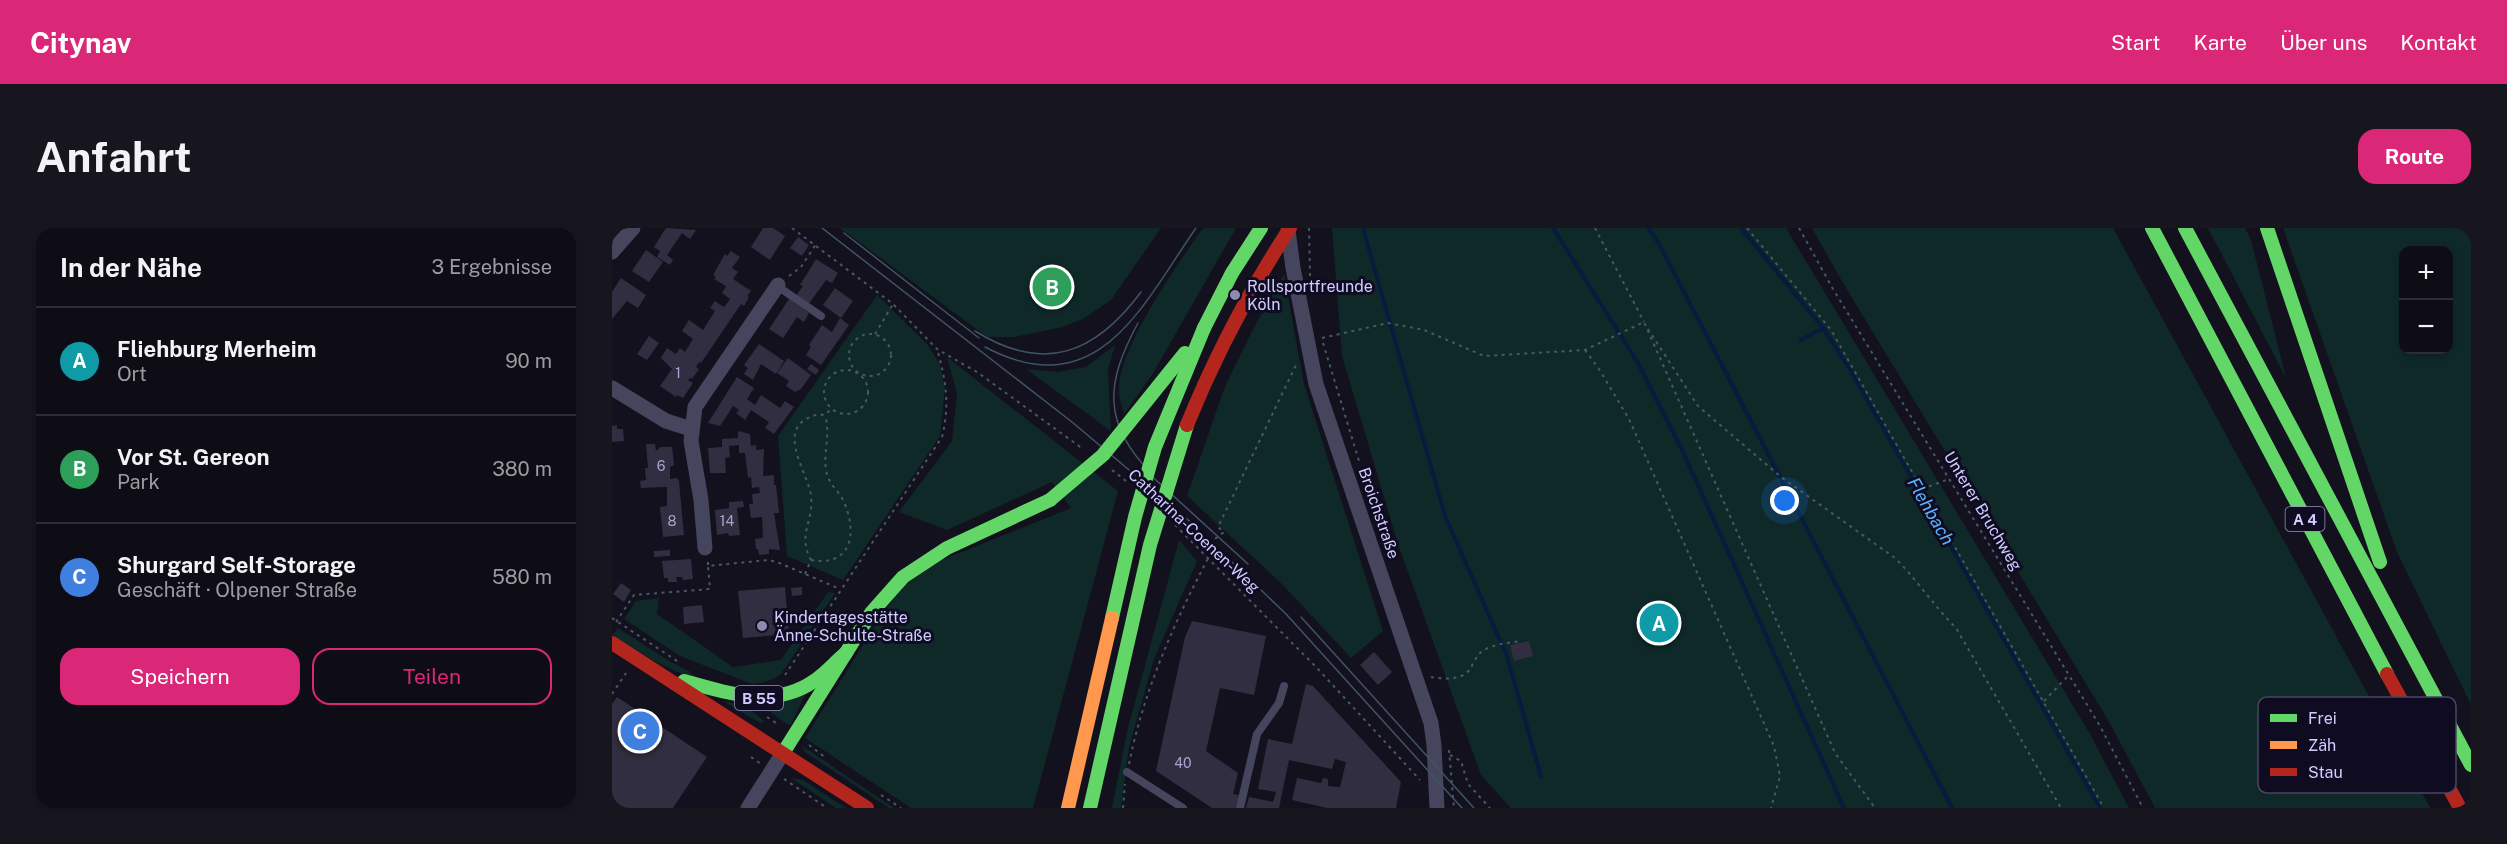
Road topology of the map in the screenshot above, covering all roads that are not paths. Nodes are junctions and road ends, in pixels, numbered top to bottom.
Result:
1 (633, 228) edge
2 (1261, 228) edge
3 (1289, 228) edge
4 (2152, 228) edge
5 (2185, 228) edge
6 (2267, 228) edge
7 (612, 252) edge
8 (777, 286) joint
9 (821, 316) dead end
10 (1204, 328) junction
11 (612, 388) edge
12 (691, 429) junction
13 (705, 548) road end
14 (612, 643) edge
15 (846, 653) junction
16 (2415, 657) junction
17 (662, 675) junction
18 (1284, 686) dead end
19 (2399, 697) edge
20 (2436, 697) edge
21 (2456, 736) edge
22 (783, 753) junction
23 (2471, 765) edge
24 (1127, 772) road end
25 (2452, 793) edge
26 (748, 808) edge
27 (867, 808) edge
28 (1068, 808) edge
29 (1090, 808) edge
30 (1183, 808) edge
31 (1240, 808) edge
32 (1437, 808) edge
33 (2460, 808) edge

1 - 7 street
2 - 10 main road
3 - 29 main road, bridge
3 - 32 street, Broichstraße
4 - 19 main road, A 4
5 - 16 main road, A 4
6 - 16 main road
8 - 9 lane
8 - 12 street
10 - 15 main road, bridge
10 - 28 main road, bridge
11 - 12 street
12 - 13 street
14 - 17 main road, B 55
15 - 17 main road, B 55
15 - 22 main road
16 - 20 main road, A 4
17 - 22 main road, B 55
18 - 31 lane
21 - 23 main road, A 4
22 - 26 street
22 - 27 main road, B 55
24 - 30 lane
25 - 33 main road, A 4

